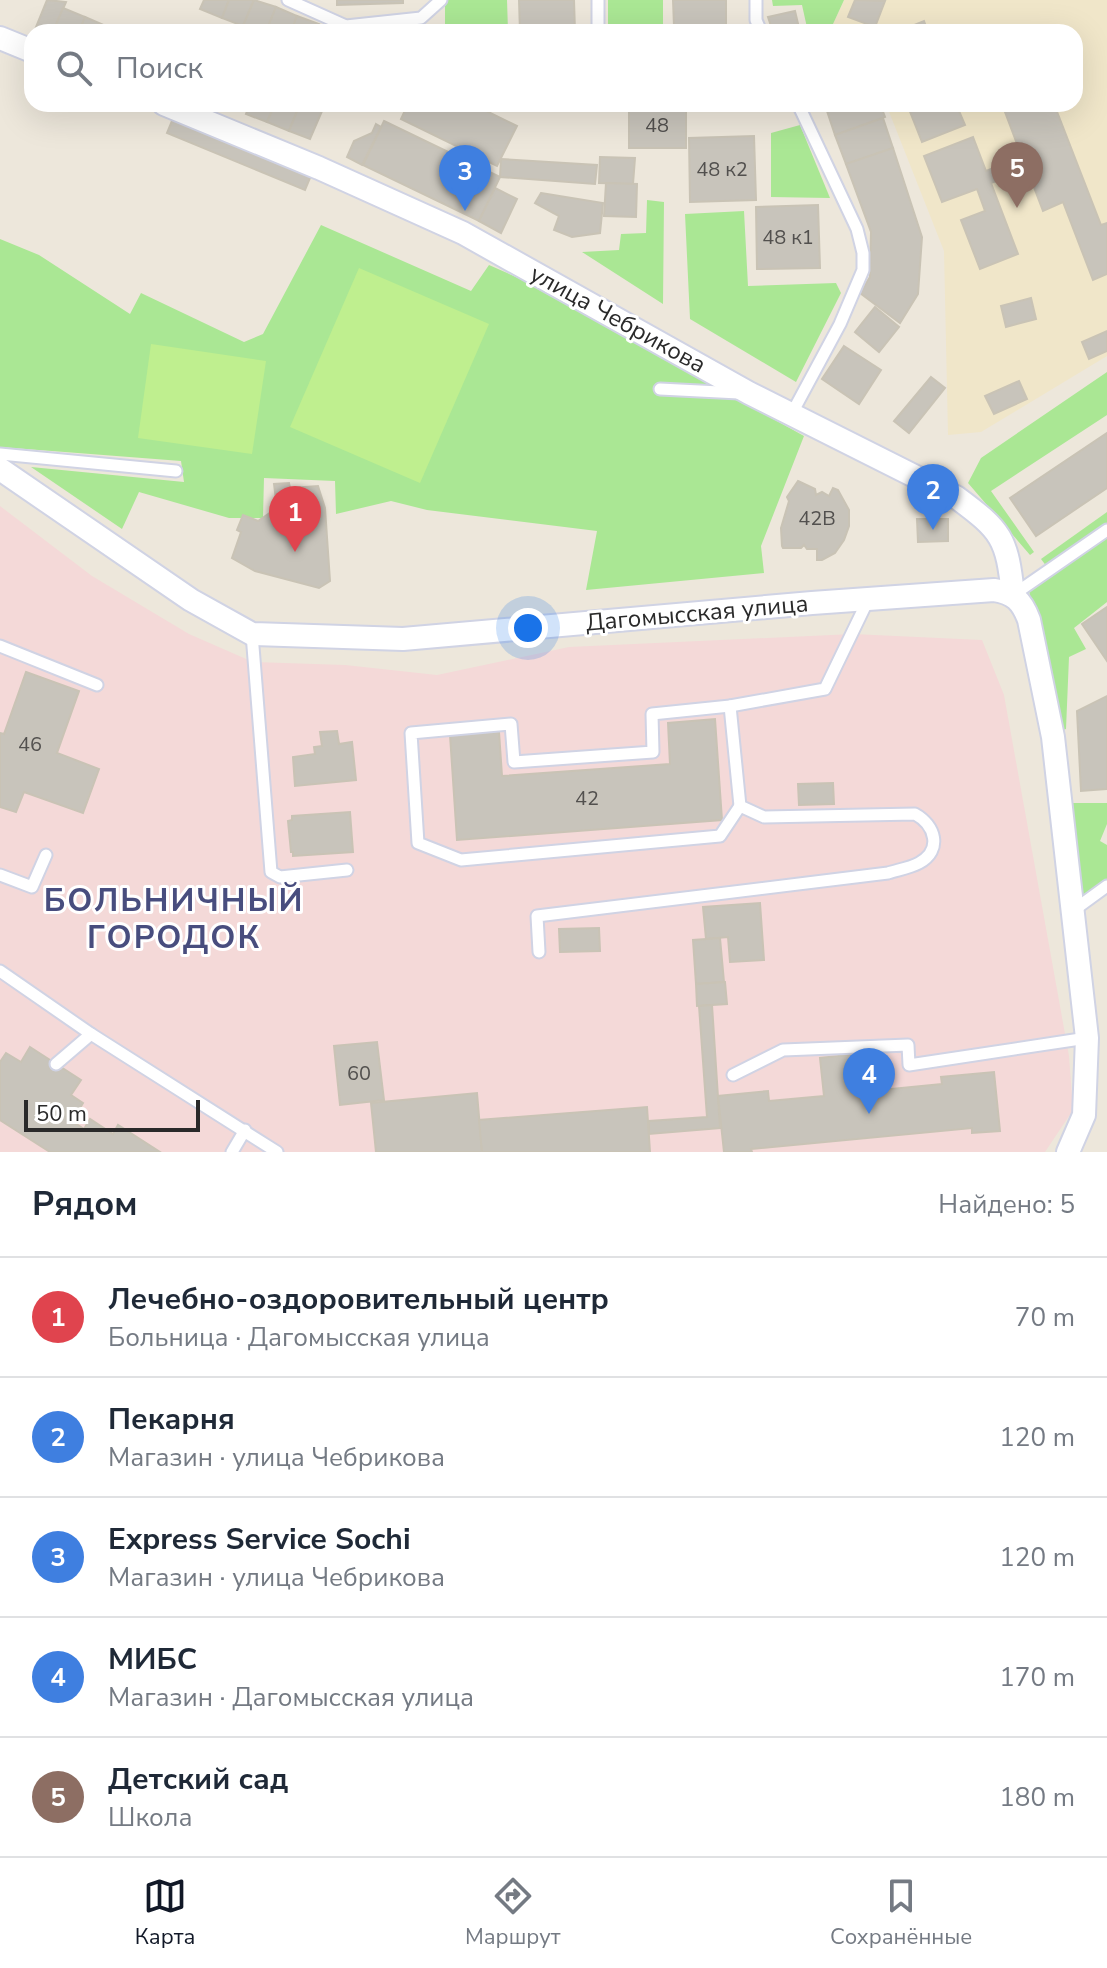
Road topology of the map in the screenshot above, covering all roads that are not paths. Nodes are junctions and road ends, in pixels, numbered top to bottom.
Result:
1 (288, 0) edge
2 (441, 0) edge
3 (598, 0) edge
4 (756, 0) edge
5 (342, 24) edge
6 (365, 24) edge
7 (598, 24) edge
8 (758, 24) edge
9 (0, 38) edge
10 (24, 48) edge
11 (183, 112) edge
12 (802, 112) edge
13 (660, 389) dead end
14 (749, 393) junction
15 (791, 415) junction
16 (0, 454) edge
17 (0, 469) edge
18 (176, 471) dead end
19 (1107, 530) edge
20 (1013, 595) junction
21 (868, 599) junction
22 (252, 634) junction
23 (0, 646) edge
24 (97, 685) dead end
25 (730, 706) junction
26 (740, 806) junction
27 (46, 855) dead end
28 (347, 870) dead end
29 (0, 875) edge
30 (1107, 886) edge
31 (1074, 910) junction
32 (539, 952) dead end
33 (0, 971) edge
34 (91, 1034) junction
35 (1087, 1038) junction
36 (56, 1064) dead end
37 (733, 1075) dead end
38 (245, 1130) junction
39 (232, 1152) edge
40 (277, 1152) edge
41 (1068, 1152) edge

1 - 5 lane
2 - 6 lane
3 - 7 lane
4 - 8 lane
9 - 10 street
11 - 14 street, улица Чебрикова
12 - 15 lane
13 - 14 lane
14 - 15 street, улица Чебрикова
15 - 20 street, улица Чебрикова
16 - 18 lane
17 - 22 street, Дагомысская улица
19 - 20 lane
20 - 21 street, Дагомысская улица
20 - 31 street
21 - 22 street, Дагомысская улица
21 - 25 lane
22 - 28 lane
23 - 24 lane
25 - 26 lane
25 - 26 lane
26 - 32 lane
27 - 29 lane
30 - 31 lane
31 - 35 street
33 - 34 lane
34 - 36 lane
34 - 38 lane
35 - 37 lane
35 - 41 street
38 - 39 lane
38 - 40 lane

